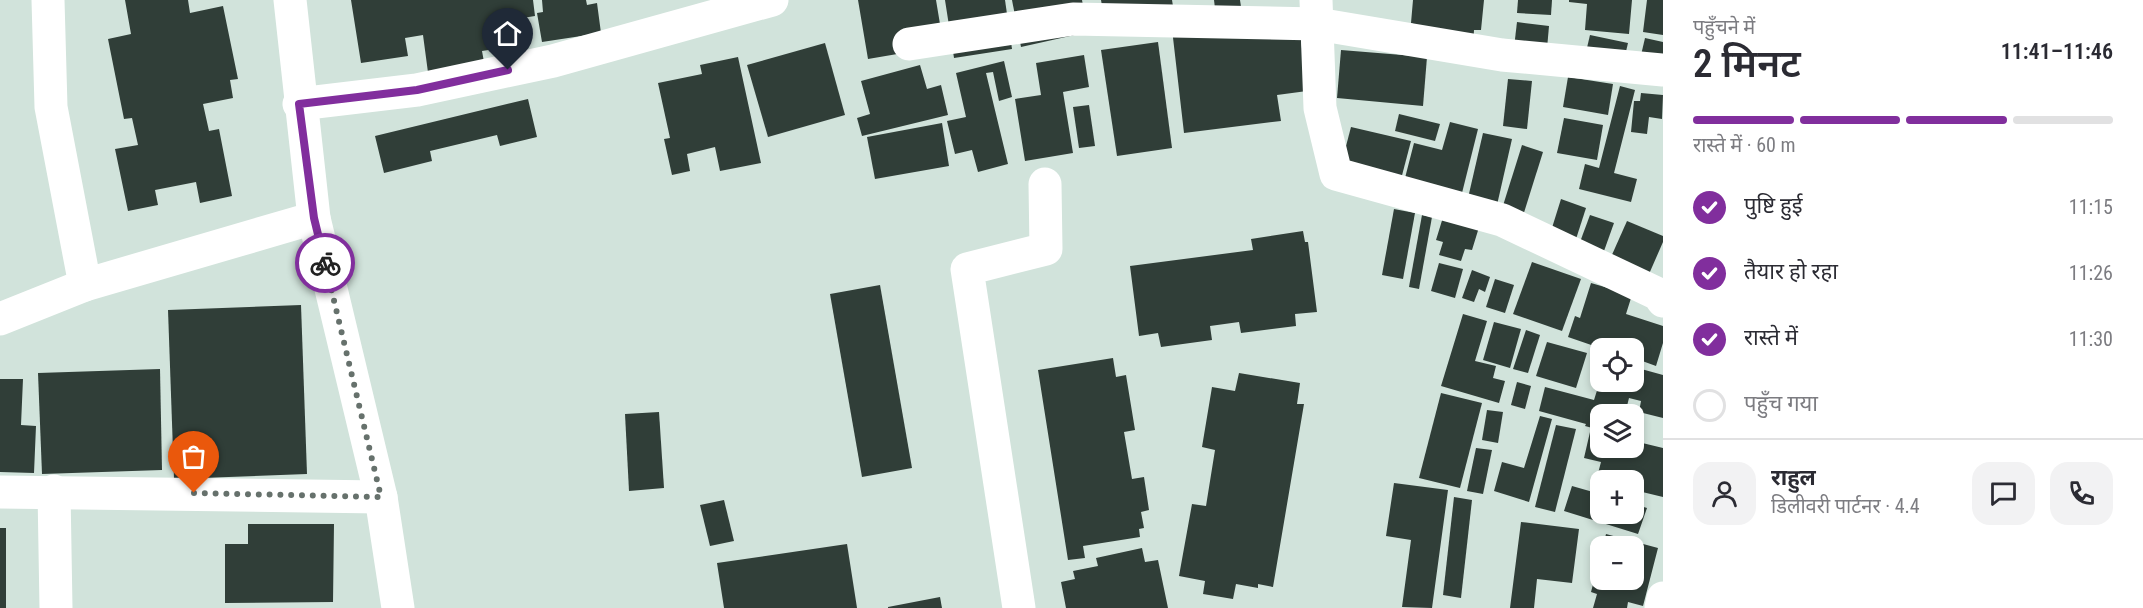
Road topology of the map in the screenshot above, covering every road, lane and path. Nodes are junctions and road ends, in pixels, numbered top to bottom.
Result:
1 (48, 0) edge
2 (290, 0) edge
3 (772, 0) edge
4 (1071, 9) edge
5 (1317, 12) edge
6 (909, 44) dead end
7 (1663, 70) edge
8 (299, 104) junction
9 (1045, 184) dead end
10 (314, 218) junction
11 (85, 285) junction
12 (1663, 301) edge
13 (0, 319) edge
14 (54, 491) junction
15 (0, 492) edge
16 (381, 497) junction
17 (1663, 598) edge
18 (56, 608) edge
19 (398, 608) edge
20 (1019, 608) edge
21 (1661, 608) edge

1 - 11 street
2 - 8 street
3 - 8 street
4 - 5 street
4 - 6 street
5 - 7 street
5 - 12 street
8 - 10 street
9 - 20 street
10 - 11 street
10 - 16 street
11 - 13 street
14 - 15 street
14 - 16 street
14 - 18 street
16 - 19 street
17 - 21 street

